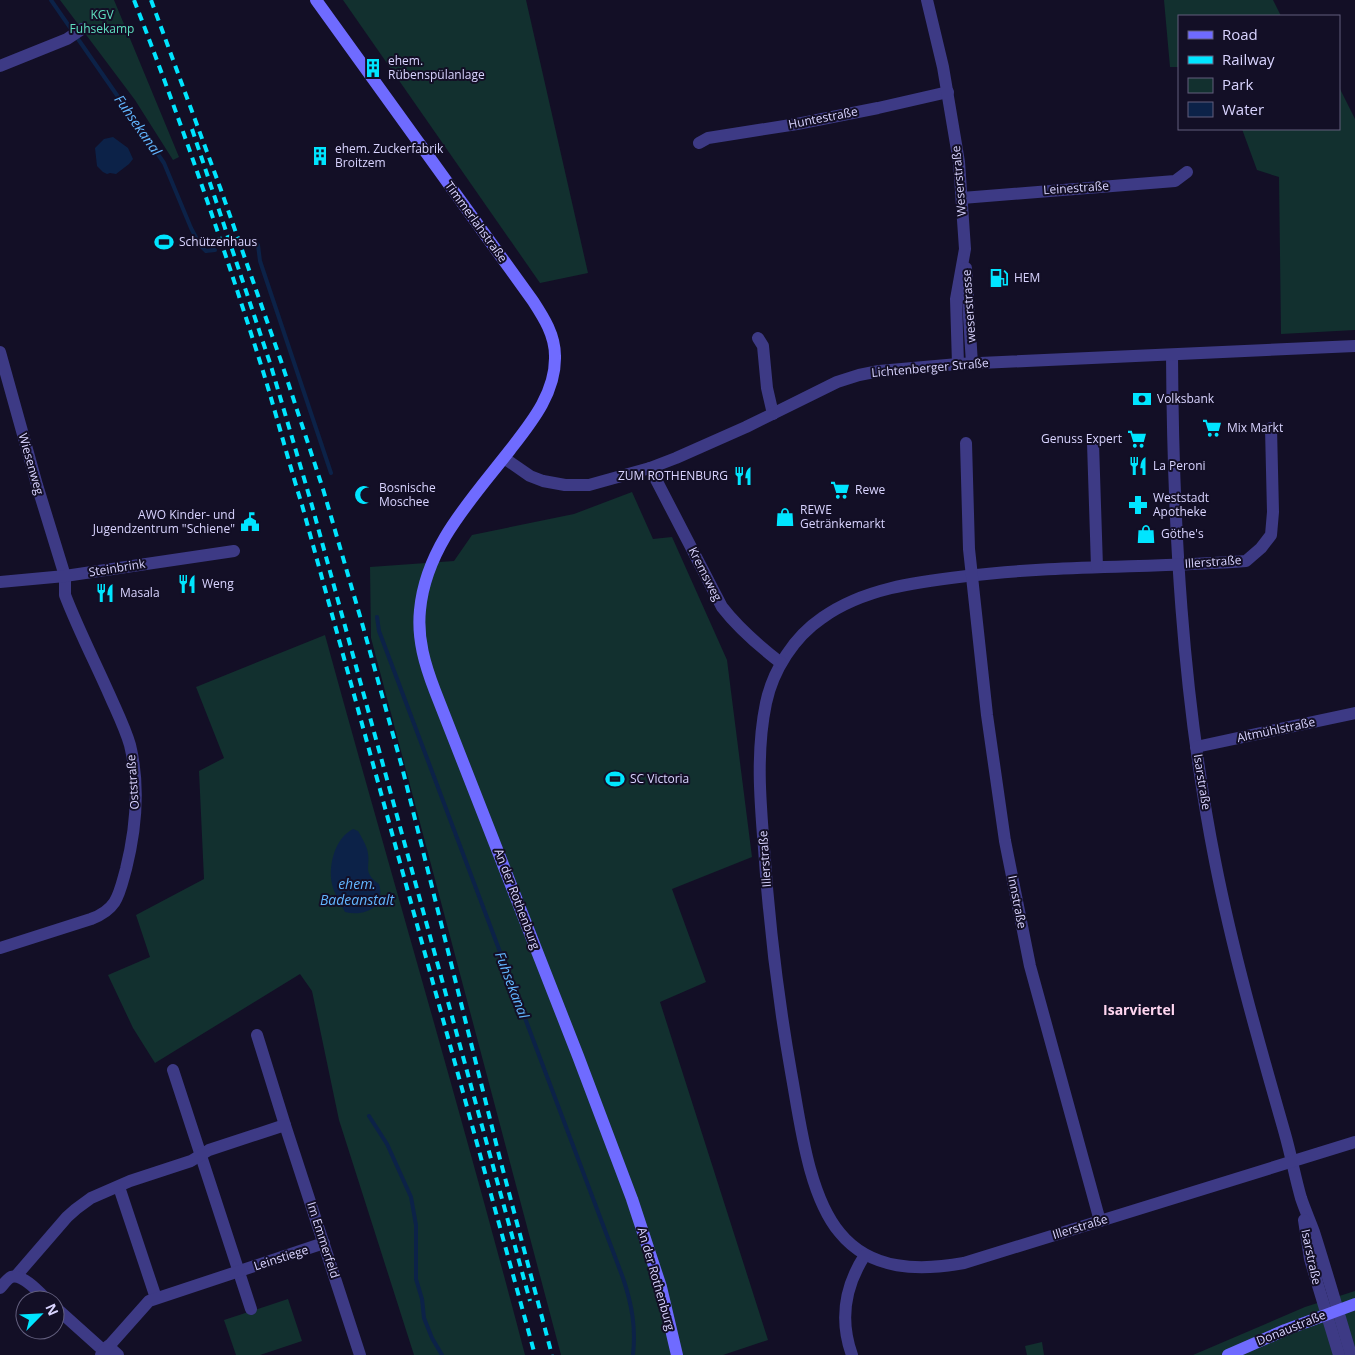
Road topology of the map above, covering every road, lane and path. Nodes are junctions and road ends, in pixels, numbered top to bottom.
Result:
1 (316, 0) edge
2 (927, 0) edge
3 (76, 34) dead end
4 (0, 66) edge
5 (948, 92) junction
6 (699, 143) dead end
7 (1187, 172) dead end
8 (962, 198) junction
9 (965, 248) junction
10 (758, 338) dead end
11 (1355, 346) edge
12 (0, 352) edge
13 (1172, 355) junction
14 (958, 364) junction
15 (972, 364) junction
16 (773, 414) junction
17 (1272, 428) dead end
18 (966, 443) dead end
19 (1093, 443) dead end
20 (504, 458) junction
21 (650, 468) junction
22 (234, 551) dead end
23 (1178, 564) junction
24 (1097, 567) junction
25 (65, 576) junction
26 (972, 576) junction
27 (0, 582) edge
28 (781, 663) junction
29 (1355, 713) edge
30 (1196, 747) junction
31 (0, 948) edge
32 (257, 1035) dead end
33 (173, 1070) dead end
34 (285, 1126) junction
35 (1355, 1142) edge
36 (200, 1156) junction
37 (1292, 1162) junction
38 (119, 1187) junction
39 (1100, 1221) junction
40 (324, 1243) junction
41 (865, 1255) junction
42 (238, 1271) junction
43 (16, 1276) junction
44 (0, 1288) edge
45 (36, 1290) edge
46 (156, 1298) junction
47 (1355, 1304) edge
48 (251, 1309) dead end
49 (1332, 1312) junction
50 (65, 1317) edge
51 (102, 1353) edge
52 (118, 1355) edge
53 (360, 1355) edge
54 (677, 1355) edge
55 (852, 1355) edge
56 (1228, 1355) edge
57 (1339, 1355) edge
58 (1351, 1355) edge

1 - 20 main road, Timmerlahstraße
2 - 5 street, Weserstraße
3 - 4 street
5 - 6 street, Huntestraße
5 - 8 street, Weserstraße
7 - 8 street, Leinestraße
8 - 9 street, Weserstraße
9 - 14 street, Weserstraße
9 - 15 street, weserstrasse
10 - 16 street
11 - 13 street, Lichtenberger Straße
12 - 25 street, Wiesenweg
13 - 15 street, Lichtenberger Straße
13 - 23 street, Isarstraße
14 - 15 street, Lichtenberger Straße
14 - 16 street, Lichtenberger Straße
16 - 21 street, Lichtenberger Straße
17 - 23 street, Illerstraße
18 - 26 street
19 - 24 street
20 - 21 street, Lichtenberger Straße
20 - 54 main road, An der Rothenburg
21 - 28 street, Kremsweg
22 - 25 street, Steinbrink
23 - 24 street, Illerstraße
23 - 30 street, Isarstraße
24 - 26 street, Illerstraße
25 - 27 street, Steinbrink
25 - 31 street, Oststraße
26 - 28 street, Illerstraße
26 - 39 street, Innstraße
28 - 41 street, Illerstraße
29 - 30 street, Altmühlstraße
30 - 37 street, Isarstraße
32 - 34 street, Im Emmerfeld
33 - 36 street
34 - 36 street
34 - 40 street, Im Emmerfeld
35 - 37 street, Illerstraße
36 - 38 street
36 - 42 street, Leinstiege
37 - 39 street, Illerstraße
37 - 49 street, Isarstraße
38 - 43 street
38 - 46 street
39 - 41 street, Illerstraße
40 - 42 street, Leinstiege
40 - 53 street, Im Emmerfeld
41 - 55 street
42 - 46 street, Leinstiege
42 - 48 street, Leinstiege
43 - 44 street
43 - 45 street
46 - 51 street, Leinstiege
47 - 49 main road, Donaustraße
49 - 56 main road, Donaustraße
49 - 57 street
49 - 58 street
50 - 51 street
51 - 52 street

